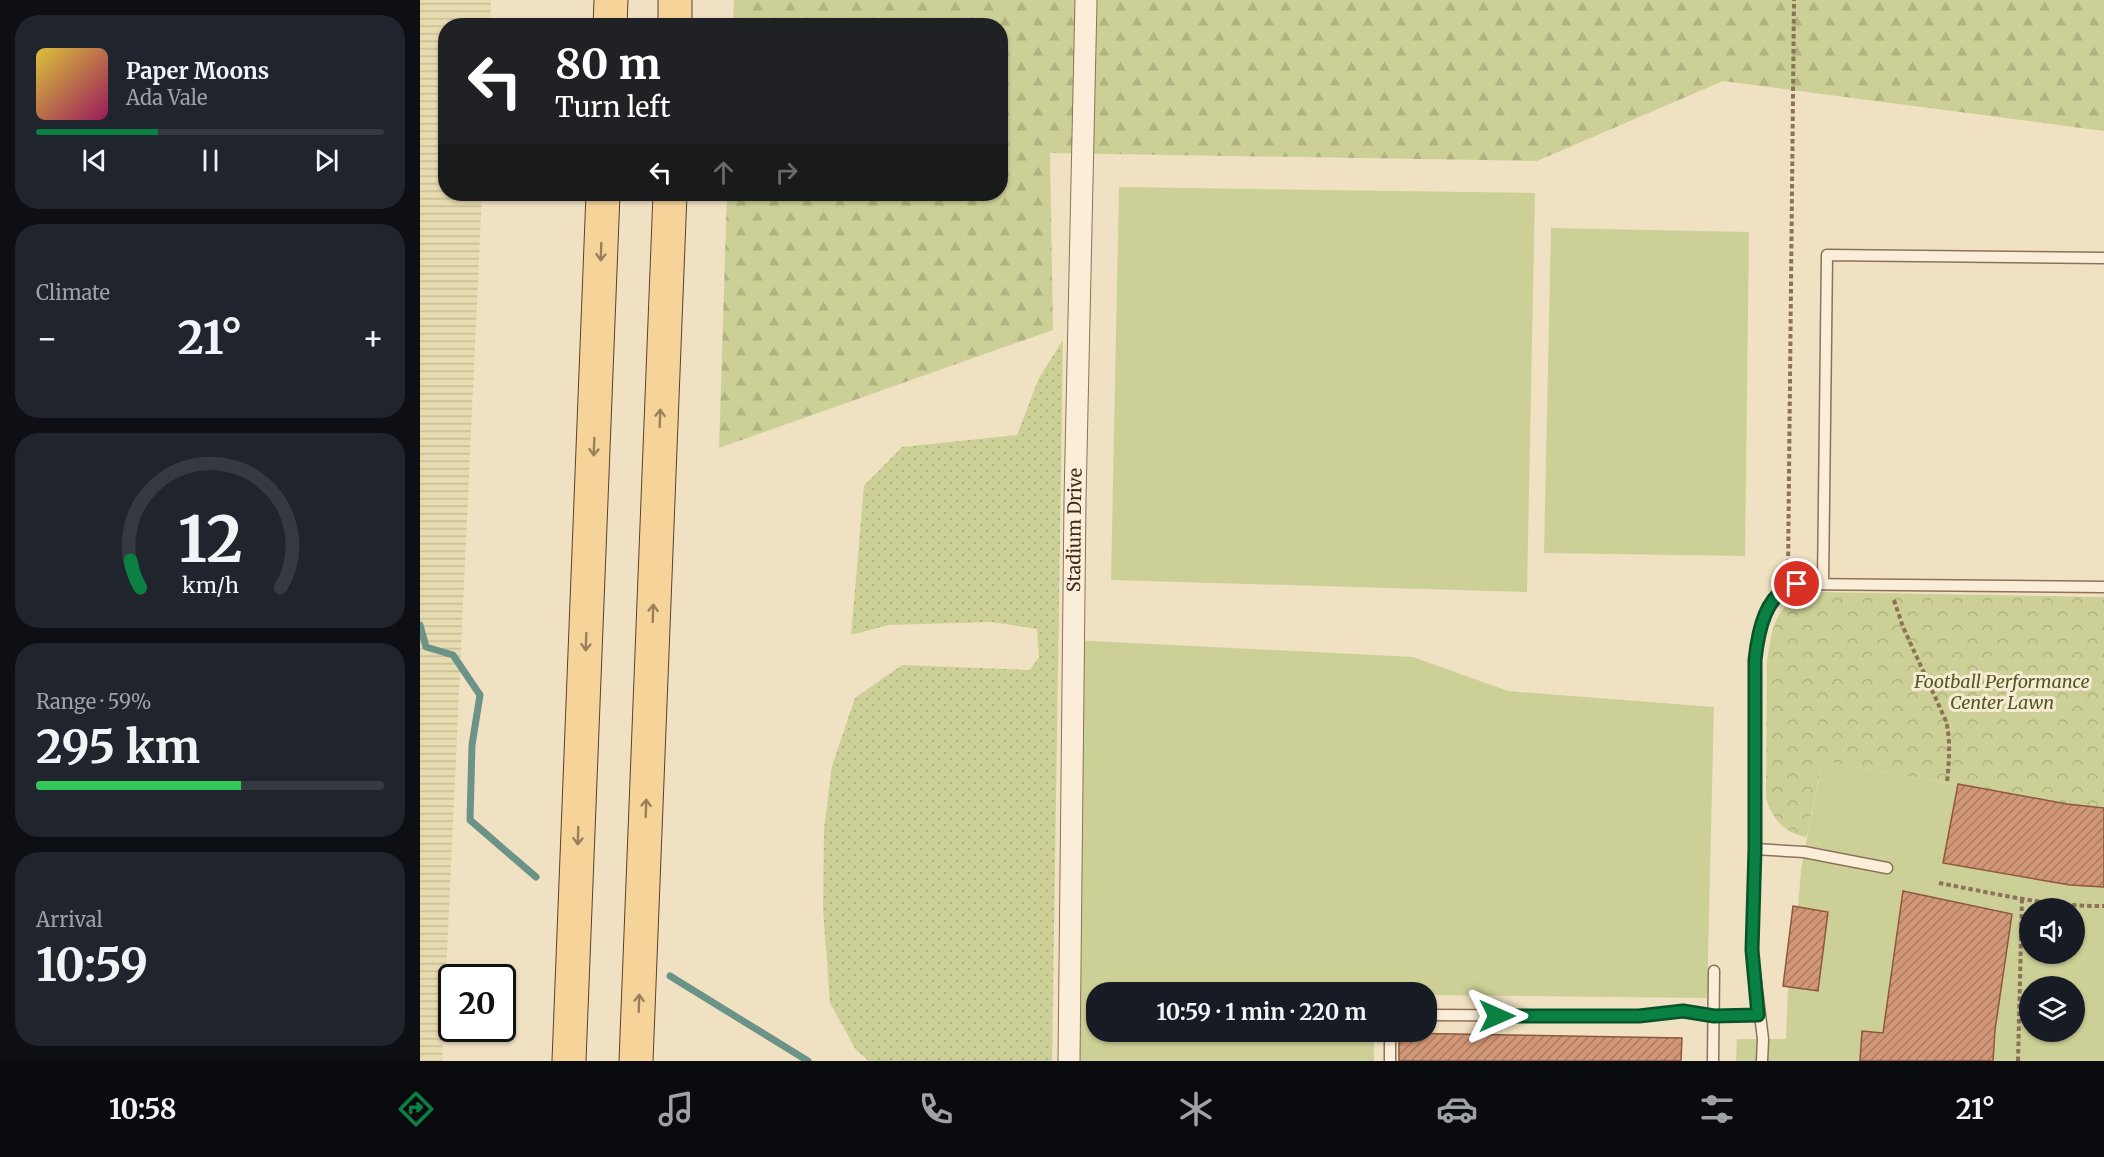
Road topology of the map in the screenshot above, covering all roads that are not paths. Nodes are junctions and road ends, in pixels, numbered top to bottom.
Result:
1 (611, 0) edge
2 (675, 0) edge
3 (1086, 0) edge
4 (610, 18) edge
5 (675, 18) edge
6 (603, 201) edge
7 (670, 201) edge
8 (2104, 258) edge
9 (1823, 584) junction
10 (2104, 587) edge
11 (1755, 849) junction
12 (1887, 868) dead end
13 (1714, 971) dead end
14 (1437, 1015) edge
15 (1758, 1015) junction
16 (1714, 1016) junction
17 (1390, 1042) edge
18 (569, 1061) edge
19 (636, 1061) edge
20 (1069, 1061) edge
21 (1390, 1061) edge
22 (1713, 1061) edge
23 (1762, 1061) edge

1 - 4 main road
2 - 5 main road
3 - 20 street, Stadium Drive
6 -> 18 main road
19 -> 7 main road
8 - 9 lane
9 - 10 lane
9 - 11 lane
11 - 12 lane
11 - 15 lane
13 - 16 lane
14 - 16 lane
15 - 16 lane
15 - 23 lane
16 - 22 lane
17 - 21 lane

